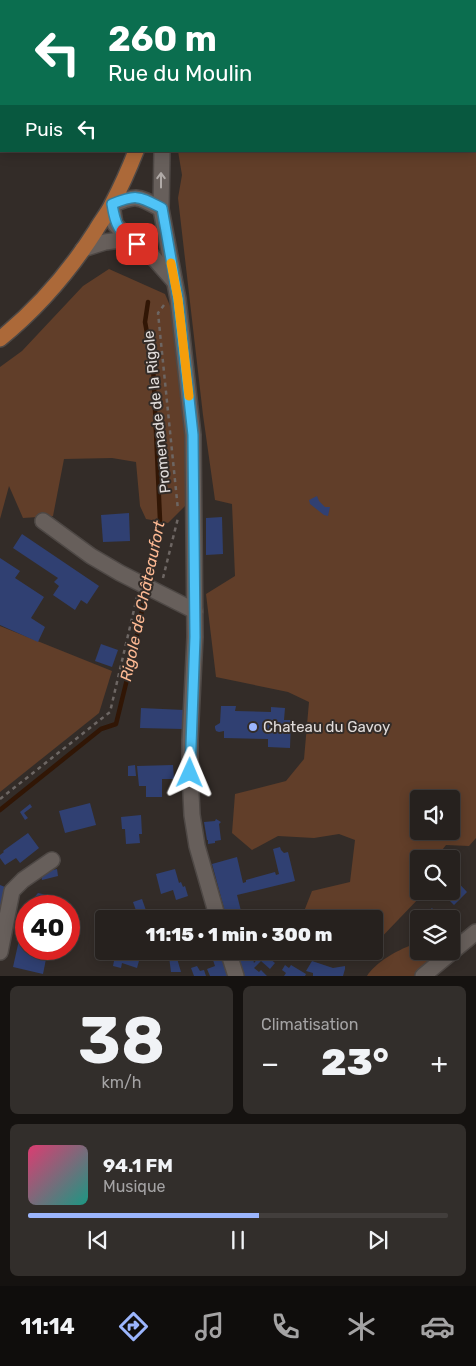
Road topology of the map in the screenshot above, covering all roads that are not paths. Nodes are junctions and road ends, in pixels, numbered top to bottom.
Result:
1 (136, 152) edge
2 (162, 152) edge
3 (112, 204) junction
4 (162, 208) junction
5 (128, 239) junction
6 (84, 249) junction
7 (174, 281) junction
8 (0, 338) edge
9 (42, 521) dead end
10 (195, 612) junction
11 (52, 860) dead end
12 (215, 910) edge
13 (476, 932) edge
14 (0, 952) edge
15 (231, 960) edge
16 (236, 976) edge
17 (423, 976) edge

1 - 3 main road
4 -> 2 street
3 - 4 street
3 - 5 street
3 - 6 main road
4 - 7 street
5 - 6 street
5 - 7 street
6 - 8 main road
7 - 10 street
9 - 10 street
10 - 12 street
11 - 14 street
13 - 17 street
15 - 16 street

